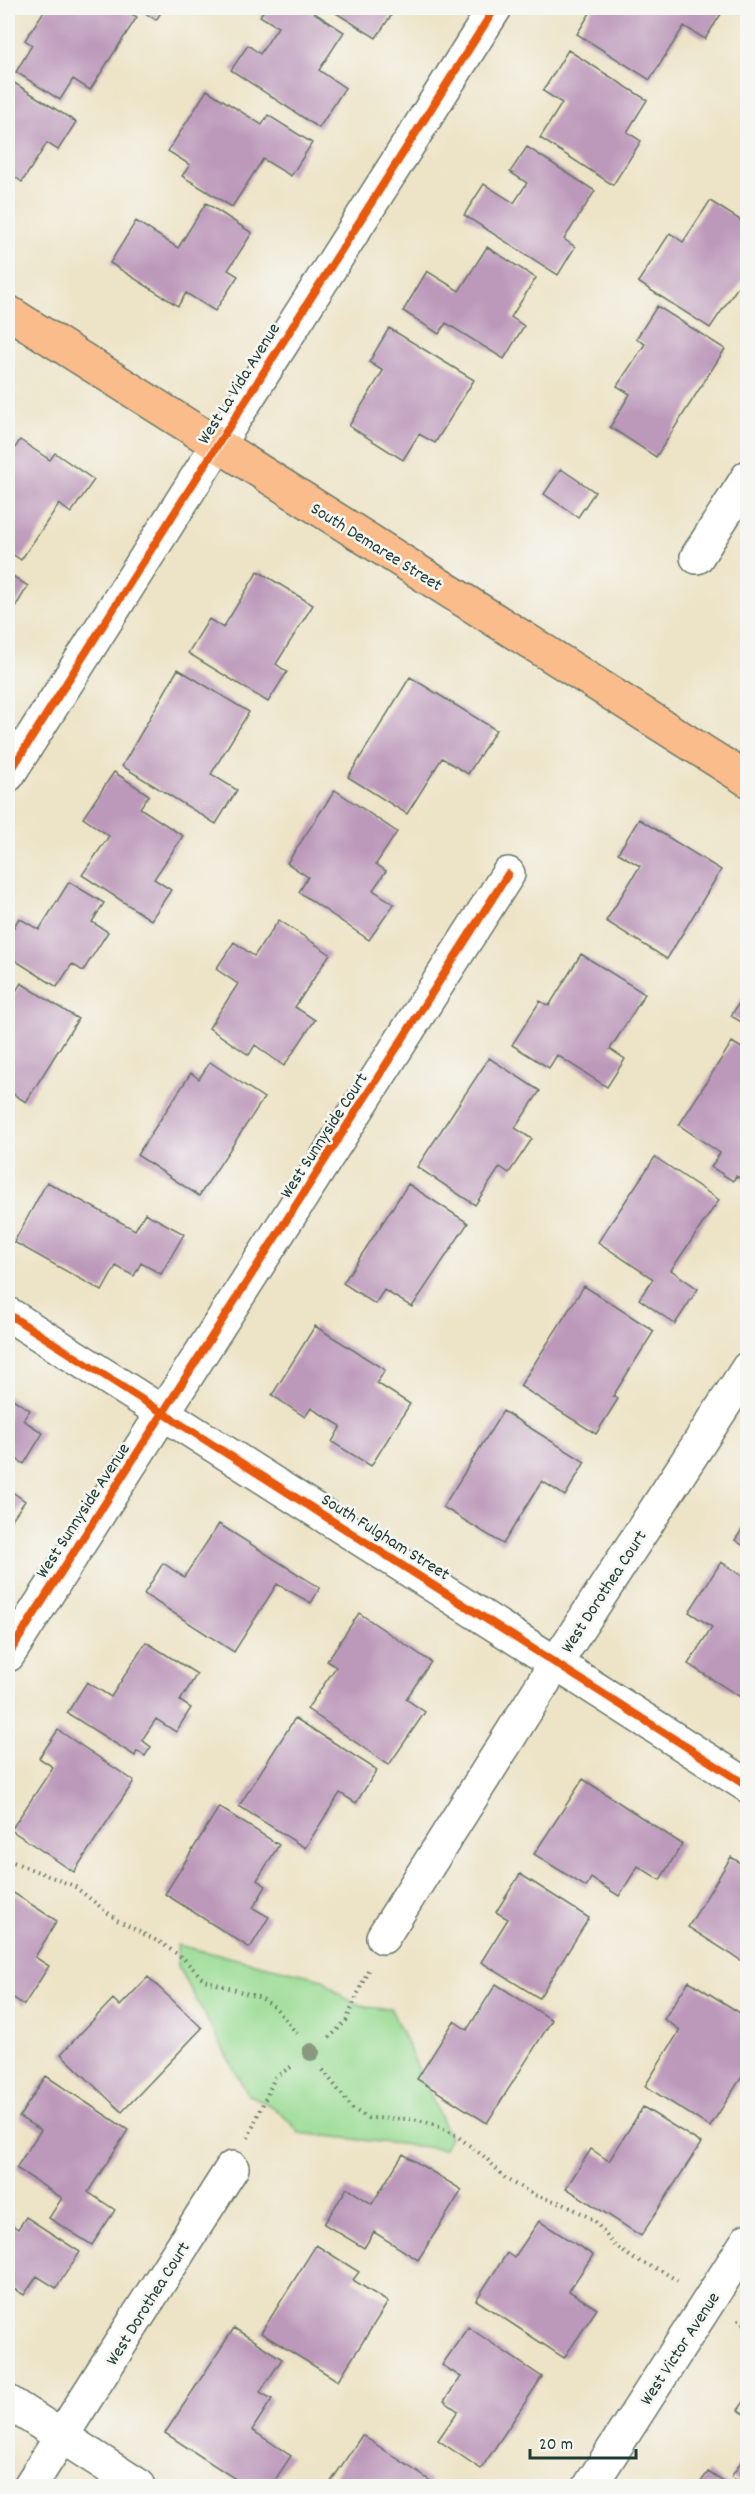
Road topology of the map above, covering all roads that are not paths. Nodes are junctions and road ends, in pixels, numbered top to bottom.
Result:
1 (495, 8) edge
2 (8, 312) edge
3 (217, 445) junction
4 (747, 477) edge
5 (697, 558) dead end
6 (8, 775) edge
7 (747, 780) edge
8 (508, 874) dead end
9 (8, 1314) edge
10 (747, 1368) edge
11 (162, 1412) junction
12 (8, 1655) edge
13 (556, 1663) junction
14 (747, 1786) edge
15 (383, 1937) road end
16 (232, 2168) road end
17 (747, 2240) edge
18 (8, 2402) edge
19 (62, 2437) junction
20 (30, 2487) edge
21 (139, 2487) edge
22 (590, 2487) edge

1 - 3 street, West La Vida Avenue
2 - 3 main road, South Demaree Street
3 - 6 street, West La Vida Avenue
3 - 7 main road, South Demaree Street
4 - 5 street
8 - 11 street, West Sunnyside Court
9 - 11 street, South Fulgham Street
10 - 13 street, West Dorothea Court
11 - 12 street, West Sunnyside Avenue
11 - 13 street, South Fulgham Street
13 - 14 street, South Fulgham Street
13 - 15 street, West Dorothea Court
16 - 19 street, West Dorothea Court
17 - 22 street, West Victor Avenue
18 - 19 street
19 - 20 street, West Dorothea Court
19 - 21 street

